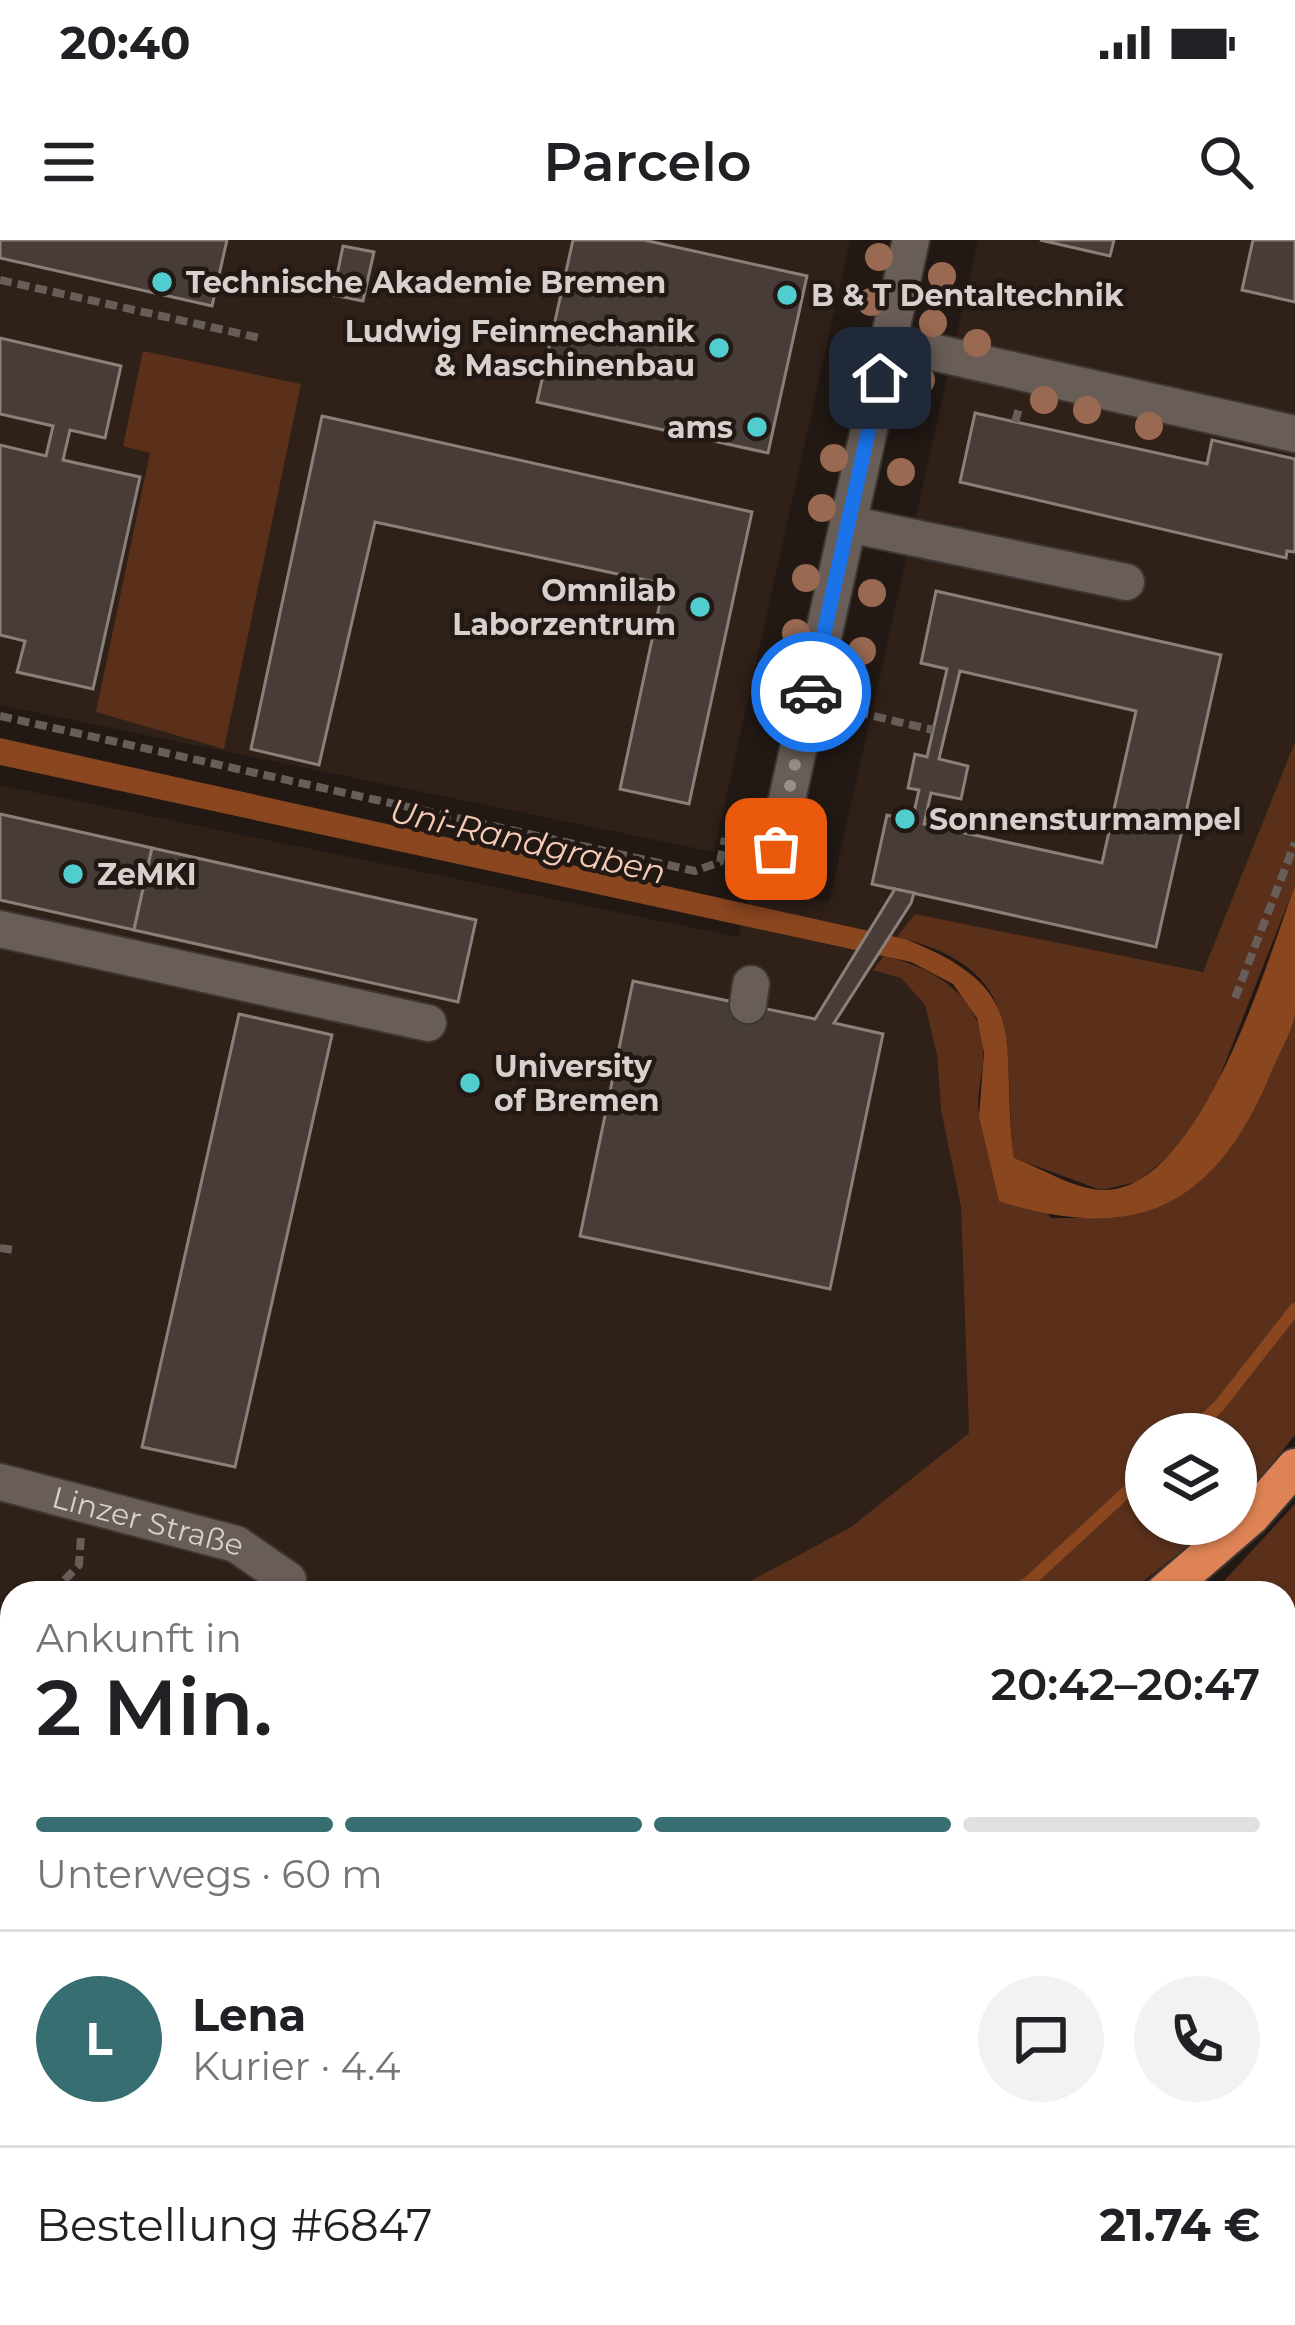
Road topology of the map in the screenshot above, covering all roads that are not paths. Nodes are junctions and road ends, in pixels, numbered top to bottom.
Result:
1 (911, 240) edge
2 (888, 342) junction
3 (1295, 434) edge
4 (848, 524) junction
5 (1126, 582) dead end
6 (776, 849) dead end
7 (0, 928) edge
8 (428, 1023) dead end
9 (1295, 1466) edge
10 (0, 1482) edge
11 (288, 1580) dead end
12 (1177, 1581) edge

1 - 2 street
2 - 3 street
2 - 4 street
4 - 5 street
4 - 6 street
7 - 8 street
9 - 12 highway
10 - 11 street, Linzer Straße

